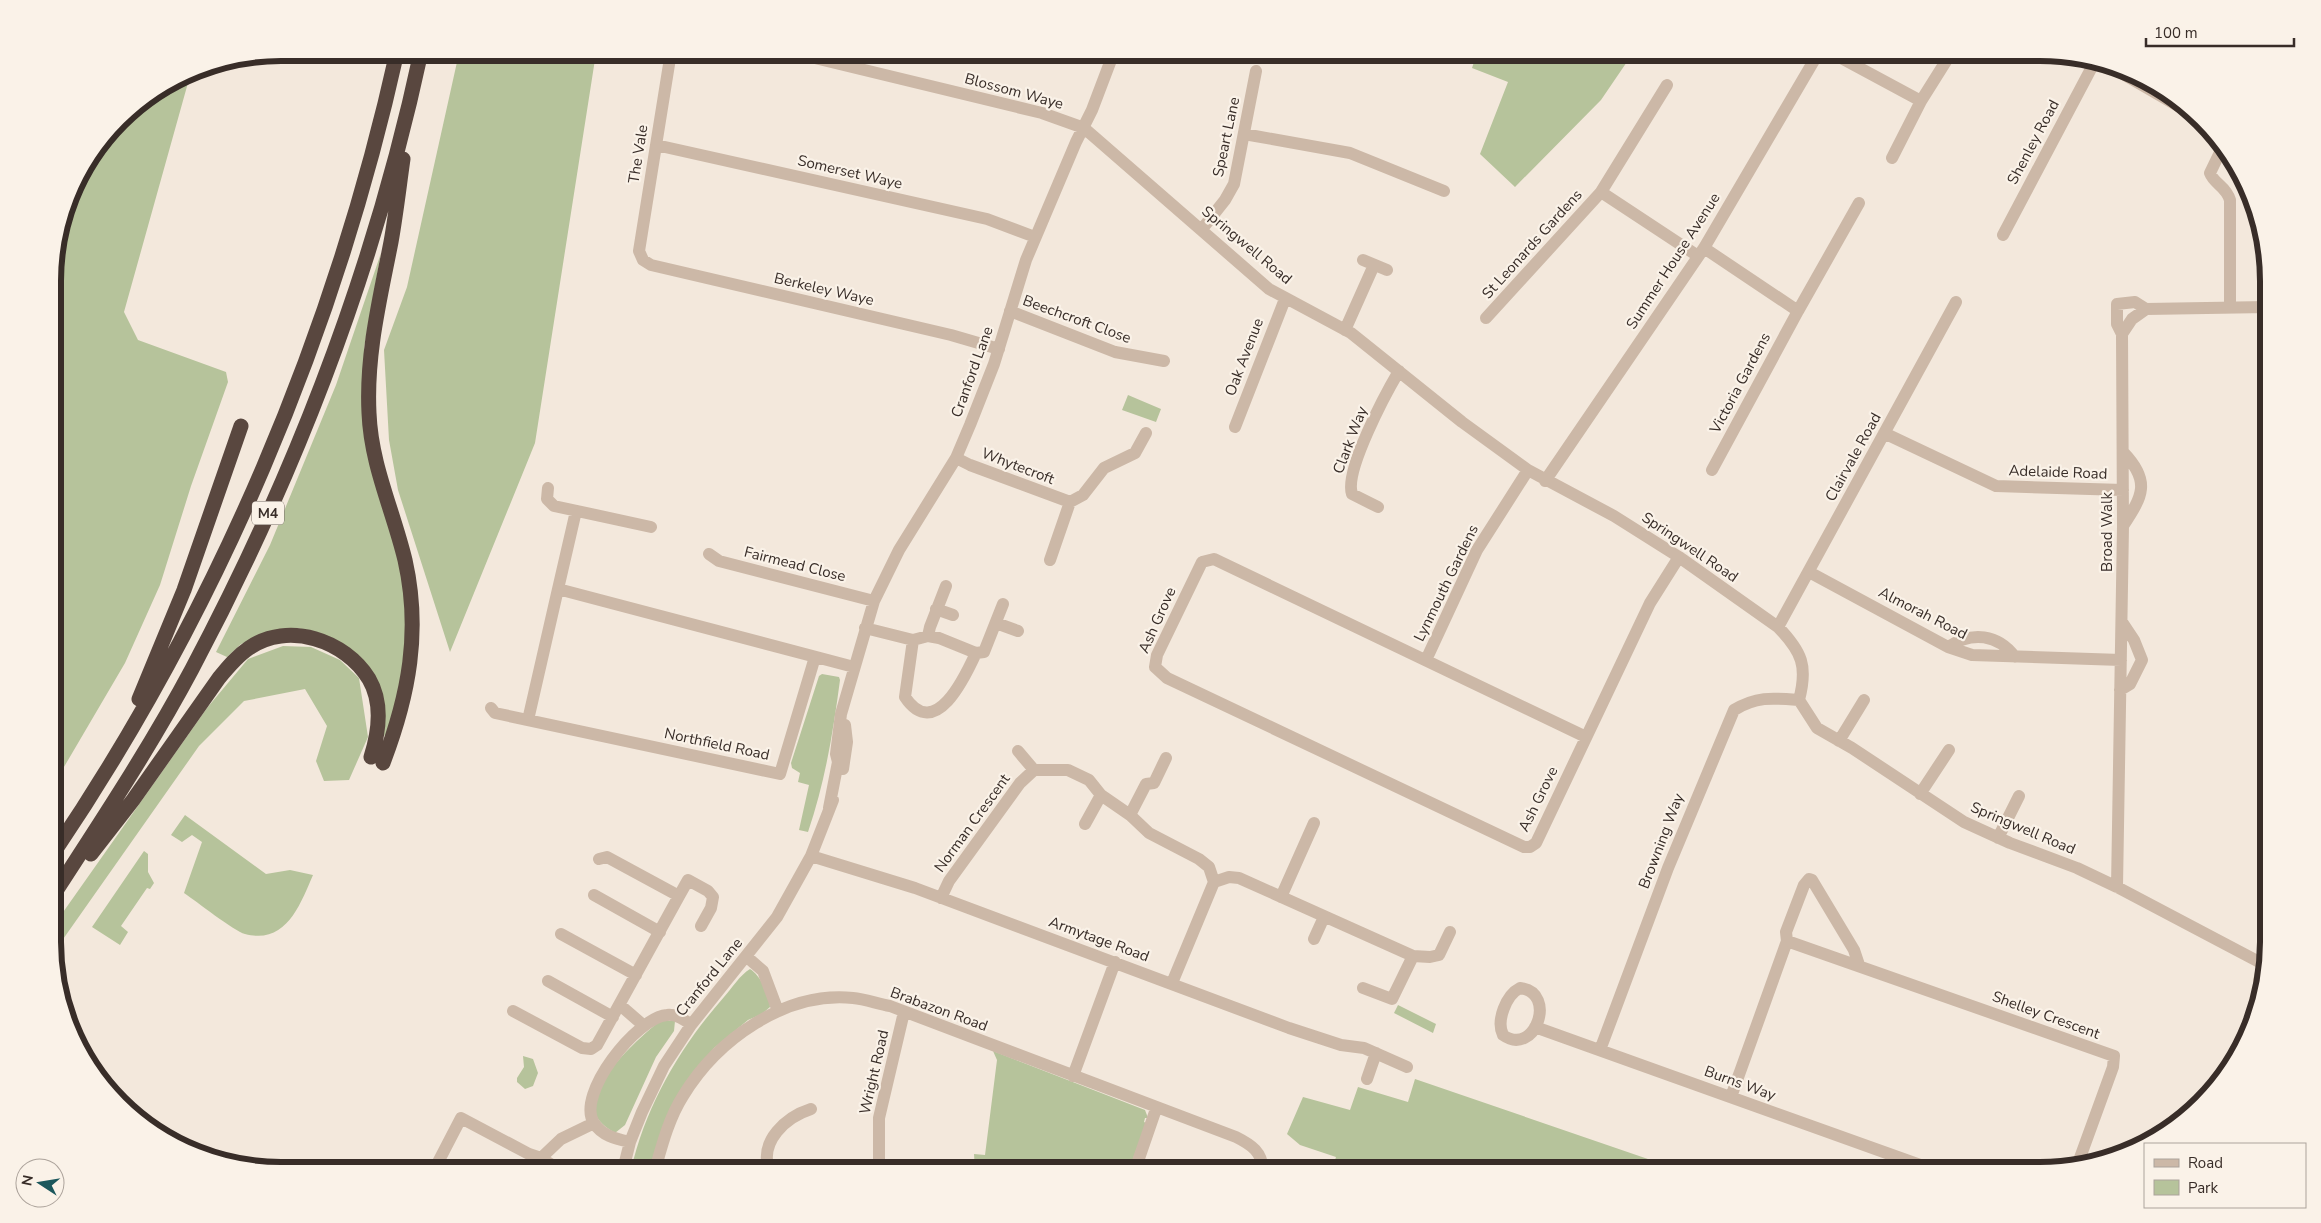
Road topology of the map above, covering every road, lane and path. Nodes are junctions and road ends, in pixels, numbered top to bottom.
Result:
1 (395, 61) edge
2 (419, 61) edge
3 (670, 61) edge
4 (827, 61) edge
5 (1110, 61) edge
6 (1813, 61) edge
7 (1847, 61) edge
8 (1946, 61) edge
9 (2092, 67) edge
10 (1256, 71) dead end
11 (1667, 85) dead end
12 (411, 99) junction
13 (1921, 101) junction
14 (1084, 128) junction
15 (1244, 134) junction
16 (656, 145) junction
17 (2219, 154) edge
18 (1892, 158) dead end
19 (1444, 191) dead end
20 (1601, 192) junction
21 (1859, 203) dead end
22 (1202, 229) junction
23 (2003, 234) dead end
24 (1036, 237) junction
25 (1701, 252) junction
26 (643, 260) joint
27 (1387, 270) dead end
28 (1285, 299) junction
29 (1956, 302) dead end
30 (2230, 307) junction
31 (2260, 307) edge
32 (2146, 309) junction
33 (1798, 310) junction
34 (1010, 311) junction
35 (1486, 318) dead end
36 (1345, 330) junction
37 (2122, 334) junction
38 (999, 349) junction
39 (1164, 361) dead end
40 (1399, 371) junction
41 (241, 426) dead end
42 (1235, 427) dead end
43 (1146, 433) dead end
44 (1884, 433) junction
45 (2123, 452) junction
46 (956, 458) junction
47 (1528, 470) junction
48 (1712, 470) dead end
49 (1546, 481) junction
50 (548, 488) dead end
51 (2123, 490) junction
52 (1070, 502) junction
53 (1378, 507) dead end
54 (576, 511) junction
55 (2123, 526) junction
56 (651, 528) dead end
57 (709, 554) dead end
58 (1680, 557) junction
59 (1050, 560) dead end
60 (1809, 572) junction
61 (946, 586) dead end
62 (558, 589) junction
63 (874, 601) junction
64 (1004, 604) dead end
65 (936, 609) junction
66 (953, 615) dead end
67 (2122, 622) junction
68 (996, 623) junction
69 (1778, 627) junction
70 (864, 628) junction
71 (1018, 631) dead end
72 (928, 636) junction
73 (913, 640) junction
74 (1948, 647) junction
75 (976, 653) junction
76 (815, 656) junction
77 (2015, 658) junction
78 (1426, 660) junction
79 (2121, 660) junction
80 (854, 667) junction
81 (2120, 690) junction
82 (1799, 700) junction
83 (1864, 700) dead end
84 (491, 708) dead end
85 (528, 720) junction
86 (1586, 737) junction
87 (1839, 740) junction
88 (1949, 750) dead end
89 (1018, 751) dead end
90 (116, 753) junction
91 (1166, 758) dead end
92 (1034, 770) junction
93 (1920, 794) junction
94 (1101, 795) junction
95 (2020, 796) dead end
96 (1130, 815) junction
97 (1314, 823) dead end
98 (1086, 824) dead end
99 (1998, 838) junction
100 (61, 841) edge
101 (811, 856) junction
102 (600, 859) dead end
103 (1214, 882) junction
104 (61, 883) edge
105 (2117, 887) junction
106 (61, 893) edge
107 (594, 895) dead end
108 (679, 896) junction
109 (1281, 897) junction
110 (941, 898) junction
111 (1324, 917) junction
112 (701, 926) dead end
113 (660, 932) junction
114 (1450, 932) dead end
115 (561, 934) dead end
116 (1314, 939) dead end
117 (1787, 941) junction
118 (1413, 956) junction
119 (747, 957) junction
120 (2259, 960) edge
121 (1115, 962) junction
122 (1859, 965) junction
123 (636, 974) junction
124 (548, 982) dead end
125 (1172, 983) junction
126 (1363, 988) dead end
127 (620, 1004) junction
128 (513, 1011) dead end
129 (778, 1011) junction
130 (904, 1012) junction
131 (613, 1017) junction
132 (643, 1025) junction
133 (691, 1025) junction
134 (1535, 1027) dead end
135 (1600, 1050) junction
136 (1376, 1053) junction
137 (1408, 1067) dead end
138 (1073, 1076) junction
139 (1366, 1079) dead end
140 (1731, 1097) junction
141 (811, 1109) dead end
142 (1156, 1109) junction
143 (594, 1123) junction
144 (630, 1142) junction
145 (541, 1158) junction
146 (2080, 1158) edge
147 (438, 1162) edge
148 (547, 1162) edge
149 (625, 1162) edge
150 (657, 1162) edge
151 (766, 1162) edge
152 (879, 1162) edge
153 (1138, 1162) edge
154 (1262, 1162) edge
155 (1912, 1162) edge

1 - 90 highway, M4
2 - 12 highway, M4
3 - 16 street, The Vale
4 - 14 street, Blossom Waye
5 - 14 street, Cranford Lane
6 - 25 street, Summer House Avenue
7 - 13 street
8 - 13 street
9 - 23 street, Shenley Road
10 - 15 street, Speart Lane
11 - 20 street, St Leonards Gardens
12 - 104 highway, M4
12 - 106 highway
13 - 18 street
14 - 22 street, Springwell Road
14 - 24 street, Cranford Lane
15 - 19 street
15 - 22 street, Speart Lane
16 - 24 street, Somerset Waye
16 - 26 street, The Vale
17 - 30 street
20 - 25 street, St Leonards Gardens
20 - 35 street, St Leonards Gardens
21 - 33 street, Victoria Gardens
22 - 28 street, Springwell Road
24 - 34 street, Cranford Lane
25 - 33 street
25 - 49 street, Summer House Avenue
26 - 38 street, Berkeley Waye
27 - 36 street
28 - 36 street, Springwell Road
28 - 42 street, Oak Avenue
29 - 44 street, Clairvale Road
30 - 31 street
30 - 32 street
32 - 37 street
32 - 37 street, Broad Walk
33 - 48 street, Victoria Gardens
34 - 38 street, Cranford Lane
34 - 39 street, Beechcroft Close
36 - 40 street, Springwell Road
37 - 45 street, Broad Walk
38 - 46 street, Cranford Lane
40 - 47 street, Springwell Road
40 - 53 street, Clark Way
41 - 90 highway, M4
43 - 52 street
44 - 51 street, Adelaide Road
44 - 60 street, Clairvale Road
45 - 51 street, Broad Walk
45 - 55 street
46 - 52 street, Whytecroft
46 - 63 street, Cranford Lane
47 - 49 street, Springwell Road
47 - 78 street, Lynmouth Gardens
49 - 58 street, Springwell Road
50 - 54 street
51 - 55 street, Broad Walk
52 - 59 street
54 - 56 street
54 - 62 street
55 - 67 street, Broad Walk
57 - 63 street, Fairmead Close
58 - 69 street, Springwell Road
58 - 86 street, Ash Grove
60 - 69 street, Clairvale Road
60 - 74 street, Almorah Road
61 - 65 street
62 - 76 street
62 - 85 street
63 - 70 street, Cranford Lane
64 - 68 street
65 - 66 street
65 - 72 street
67 - 79 street, Broad Walk
67 - 81 street
68 - 71 street
68 - 75 street
69 - 82 street, Springwell Road
70 - 73 street
70 - 80 street, Cranford Lane
72 - 73 street
72 - 75 street
73 - 75 street
74 - 77 street, Almorah Road
74 - 77 street
76 - 80 street
76 - 85 street, Northfield Road
77 - 79 street, Almorah Road
78 - 86 street, Ash Grove
78 - 86 street, Ash Grove
79 - 81 street, Broad Walk
80 - 101 street, Cranford Lane
81 - 105 street, Broad Walk
82 - 87 street, Springwell Road
82 - 135 street, Browning Way
83 - 87 street
84 - 85 street, Northfield Road
87 - 93 street, Springwell Road
88 - 93 street
89 - 92 street, Norman Crescent
90 - 100 highway, M4
91 - 96 street
92 - 94 street
92 - 110 street, Norman Crescent
93 - 99 street, Springwell Road
94 - 96 street
94 - 98 street
95 - 99 street
96 - 103 street
97 - 109 street
99 - 105 street, Springwell Road
101 - 110 street, Armytage Road
101 - 119 street, Cranford Lane
102 - 108 street
103 - 109 street
103 - 125 street
105 - 120 street, Springwell Road
107 - 113 street
108 - 112 street
108 - 113 street
109 - 111 street
110 - 121 street, Armytage Road
111 - 116 street
111 - 118 street
113 - 123 street
114 - 118 street
115 - 123 street
117 - 122 street, Shelley Crescent
117 - 122 street
117 - 140 street
118 - 126 street
119 - 129 street
119 - 133 street, Cranford Lane
121 - 125 street, Armytage Road
121 - 138 street
122 - 146 street, Shelley Crescent
123 - 127 street
124 - 131 street
125 - 136 street, Armytage Road
127 - 131 street
127 - 132 street
128 - 131 street
129 - 130 street, Brabazon Road
129 - 150 street, Brabazon Road
130 - 138 street, Brabazon Road
130 - 152 street, Wright Road
132 - 133 street
132 - 143 street
133 - 144 street, Cranford Lane
134 - 135 street, Burns Way
135 - 140 street, Burns Way
136 - 137 street, Armytage Road
136 - 139 street
138 - 142 street, Brabazon Road
140 - 155 street, Burns Way
141 - 151 street
142 - 153 street
142 - 154 street, Brabazon Road
143 - 144 street
143 - 145 street
144 - 149 street, Cranford Lane
145 - 147 street
145 - 148 street

